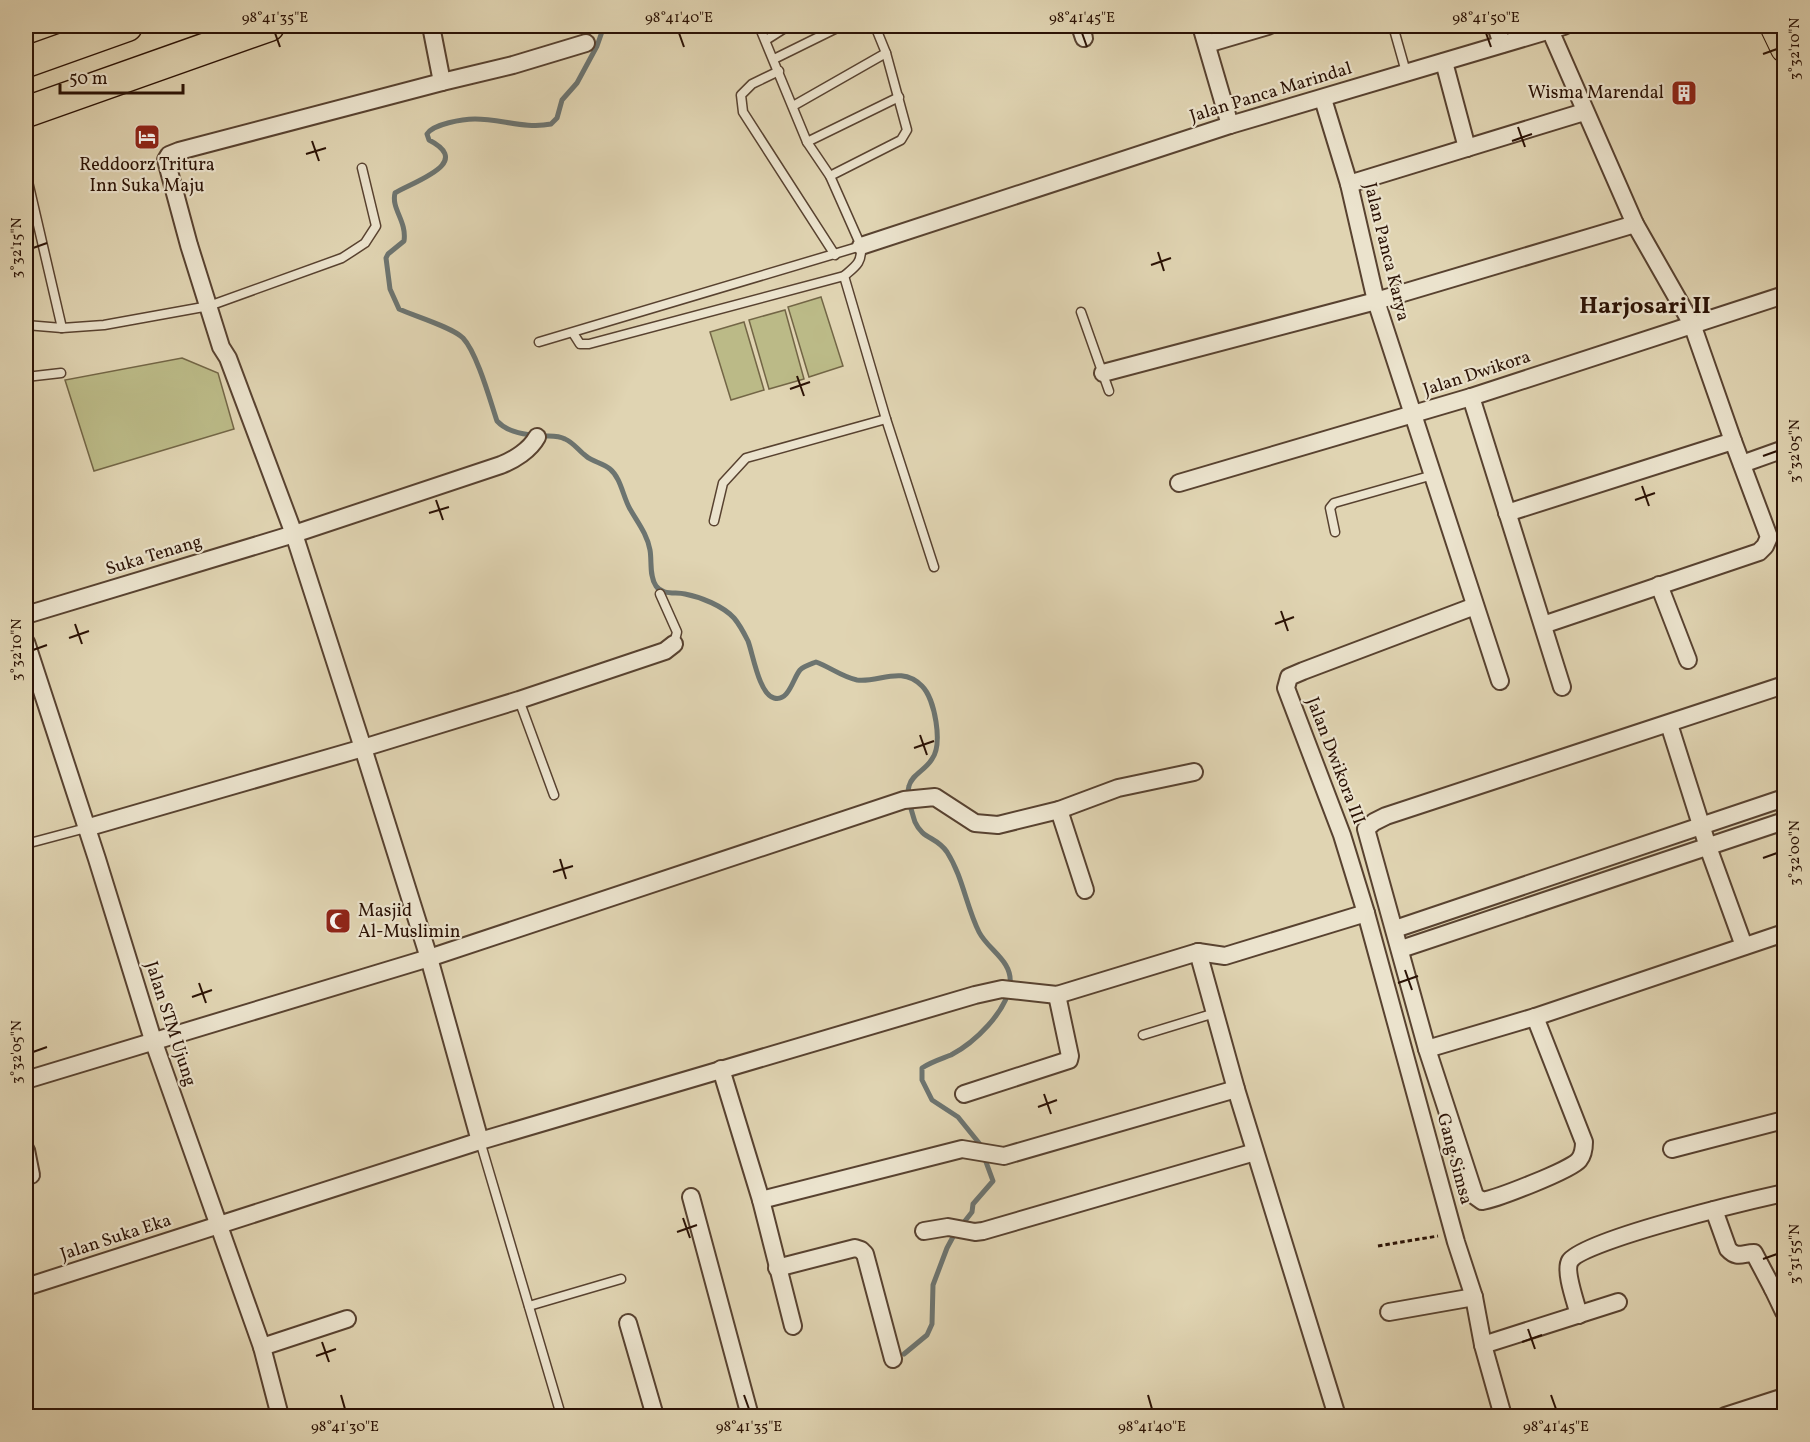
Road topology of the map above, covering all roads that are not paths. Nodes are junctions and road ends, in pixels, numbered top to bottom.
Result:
1 (127, 26) edge
2 (269, 26) edge
3 (431, 26) edge
4 (759, 26) edge
5 (788, 26) edge
6 (841, 26) edge
7 (875, 26) edge
8 (1201, 26) edge
9 (1268, 26) edge
10 (1394, 26) edge
11 (1496, 26) edge
12 (1557, 28) edge
13 (766, 40) junction
14 (586, 43) dead end
15 (1207, 44) junction
16 (1502, 44) junction
17 (886, 53) junction
18 (774, 58) junction
19 (26, 62) edge
20 (1444, 62) junction
21 (779, 71) junction
22 (1406, 72) junction
23 (442, 82) junction
24 (898, 97) junction
25 (1323, 99) junction
26 (793, 106) junction
27 (26, 112) edge
28 (1584, 112) junction
29 (1230, 125) junction
30 (807, 142) junction
31 (1467, 148) junction
32 (362, 168) dead end
33 (26, 173) edge
34 (830, 176) junction
35 (1349, 184) junction
36 (1635, 224) junction
37 (861, 246) junction
38 (835, 255) junction
39 (843, 276) junction
40 (1785, 295) edge
41 (1376, 301) junction
42 (209, 306) junction
43 (1081, 312) dead end
44 (1692, 324) junction
45 (26, 325) edge
46 (62, 328) junction
47 (573, 333) junction
48 (539, 342) dead end
49 (61, 373) dead end
50 (1103, 373) junction
51 (26, 377) edge
52 (1109, 391) dead end
53 (1471, 397) junction
54 (1415, 415) junction
55 (886, 418) junction
56 (537, 437) dead end
57 (1733, 441) junction
58 (1785, 449) edge
59 (1742, 464) junction
60 (1433, 475) junction
61 (1179, 483) dead end
62 (1507, 513) junction
63 (714, 521) dead end
64 (1335, 532) dead end
65 (294, 534) junction
66 (934, 567) dead end
67 (1659, 585) junction
68 (660, 594) dead end
69 (1475, 606) junction
70 (26, 615) edge
71 (1543, 625) junction
72 (26, 642) edge
73 (674, 644) joint
74 (1688, 660) dead end
75 (1500, 681) dead end
76 (1785, 685) edge
77 (1562, 687) dead end
78 (519, 700) junction
79 (1669, 724) junction
80 (363, 748) junction
81 (1194, 772) dead end
82 (554, 795) dead end
83 (1785, 798) edge
84 (1059, 810) junction
85 (1785, 821) edge
86 (1701, 825) junction
87 (86, 828) junction
88 (26, 844) edge
89 (1708, 847) junction
90 (1085, 890) dead end
91 (1366, 913) junction
92 (1395, 929) junction
93 (1785, 933) edge
94 (1744, 946) junction
95 (1401, 949) junction
96 (1198, 952) junction
97 (429, 958) junction
98 (1050, 994) junction
99 (1216, 1013) junction
100 (1535, 1017) junction
101 (1143, 1035) dead end
102 (153, 1041) junction
103 (1427, 1049) junction
104 (722, 1069) junction
105 (26, 1080) edge
106 (1236, 1089) junction
107 (964, 1094) dead end
108 (1785, 1120) edge
109 (480, 1141) junction
110 (1672, 1149) dead end
111 (26, 1150) edge
112 (1255, 1152) junction
113 (31, 1175) dead end
114 (1785, 1193) edge
115 (691, 1197) dead end
116 (761, 1200) junction
117 (1714, 1210) junction
118 (218, 1225) junction
119 (924, 1231) dead end
120 (777, 1268) junction
121 (621, 1279) dead end
122 (1779, 1286) edge
123 (26, 1287) edge
124 (1474, 1297) junction
125 (1618, 1302) dead end
126 (529, 1306) junction
127 (1389, 1312) dead end
128 (1785, 1312) edge
129 (1579, 1315) junction
130 (347, 1319) dead end
131 (628, 1323) dead end
132 (793, 1326) dead end
133 (1483, 1345) junction
134 (262, 1347) junction
135 (893, 1359) dead end
136 (1785, 1397) edge
137 (561, 1415) edge
138 (280, 1416) edge
139 (655, 1416) edge
140 (750, 1416) edge
141 (1337, 1416) edge
142 (1503, 1416) edge
143 (1725, 1416) edge

1 - 19 highway
2 - 27 highway
3 - 23 street
4 - 13 lane
5 - 13 lane
6 - 18 lane
7 - 17 lane
8 - 15 street
9 - 15 street
10 - 22 lane
11 - 16 street
12 - 16 street, Jalan Panca Marindal
12 - 28 street
13 - 18 lane
14 - 23 street
15 - 29 street
16 - 20 street, Jalan Panca Marindal
17 - 24 lane
17 - 26 lane
18 - 21 lane
20 - 22 street, Jalan Panca Marindal
20 - 31 street
21 - 26 lane
21 - 38 lane
22 - 25 street, Jalan Panca Marindal
23 - 42 street
24 - 30 lane
24 - 34 lane
25 - 29 street, Jalan Panca Marindal
25 - 35 street, Jalan Panca Karya
26 - 30 lane
28 - 31 street
28 - 36 street
29 - 37 street, Jalan Panca Marindal
30 - 34 lane
31 - 35 street
32 - 42 lane
33 - 46 lane
34 - 37 lane
35 - 41 street, Jalan Panca Karya
36 - 41 street
36 - 44 street
37 - 38 lane
37 - 39 lane
38 - 47 lane
39 - 47 lane
39 - 55 lane
40 - 44 street, Jalan Dwikora
41 - 50 street
41 - 54 street, Jalan Panca Karya
42 - 46 lane
42 - 65 street
43 - 50 lane
44 - 53 street, Jalan Dwikora
44 - 57 street
45 - 46 lane
47 - 48 lane
49 - 51 lane
50 - 52 lane
53 - 54 street, Jalan Dwikora
53 - 62 street
54 - 60 street
54 - 61 street, Jalan Dwikora
55 - 63 lane
55 - 66 lane
56 - 65 street, Suka Tenang
57 - 59 street
57 - 62 street
58 - 59 street
59 - 67 street
60 - 64 lane
60 - 69 street
62 - 71 street
65 - 70 street, Suka Tenang
65 - 80 street
67 - 71 street
67 - 74 street
68 - 73 lane
69 - 75 street
69 - 91 street, Jalan Dwikora III
71 - 77 street
72 - 87 street, Jalan STM Ujung
73 - 78 street
76 - 79 street
78 - 80 street
78 - 82 lane
79 - 86 street
79 - 92 street
80 - 87 street
80 - 97 street
81 - 84 street
83 - 86 street
84 - 90 street
84 - 97 street
85 - 89 street
86 - 89 street
86 - 92 street
87 - 88 lane
87 - 102 street, Jalan STM Ujung
89 - 94 street
89 - 95 street
91 - 96 street
91 - 124 street, Gang Simsa
92 - 95 street
93 - 94 street
94 - 100 street
95 - 103 street
96 - 98 street
96 - 99 street
97 - 102 street
97 - 109 street
98 - 104 street, Jalan Suka Eka
98 - 107 street
99 - 101 lane
99 - 106 street
100 - 103 street
100 - 103 street
102 - 105 street
102 - 118 street, Jalan STM Ujung
104 - 109 street, Jalan Suka Eka
104 - 116 street
106 - 112 street
106 - 116 street
108 - 110 street
109 - 118 street, Jalan Suka Eka
109 - 126 lane
111 - 113 street
112 - 119 street
112 - 141 street
114 - 117 street
115 - 140 street
116 - 120 street
117 - 122 street
117 - 129 street
118 - 123 street, Jalan Suka Eka
118 - 134 street, Jalan STM Ujung
120 - 132 street
120 - 135 street
121 - 126 lane
122 - 128 street
124 - 127 street
124 - 133 street, Gang Simsa
125 - 129 street
126 - 137 lane
129 - 133 street
130 - 134 street
131 - 139 street
133 - 142 street, Gang Simsa
134 - 138 street, Jalan STM Ujung
136 - 143 street

